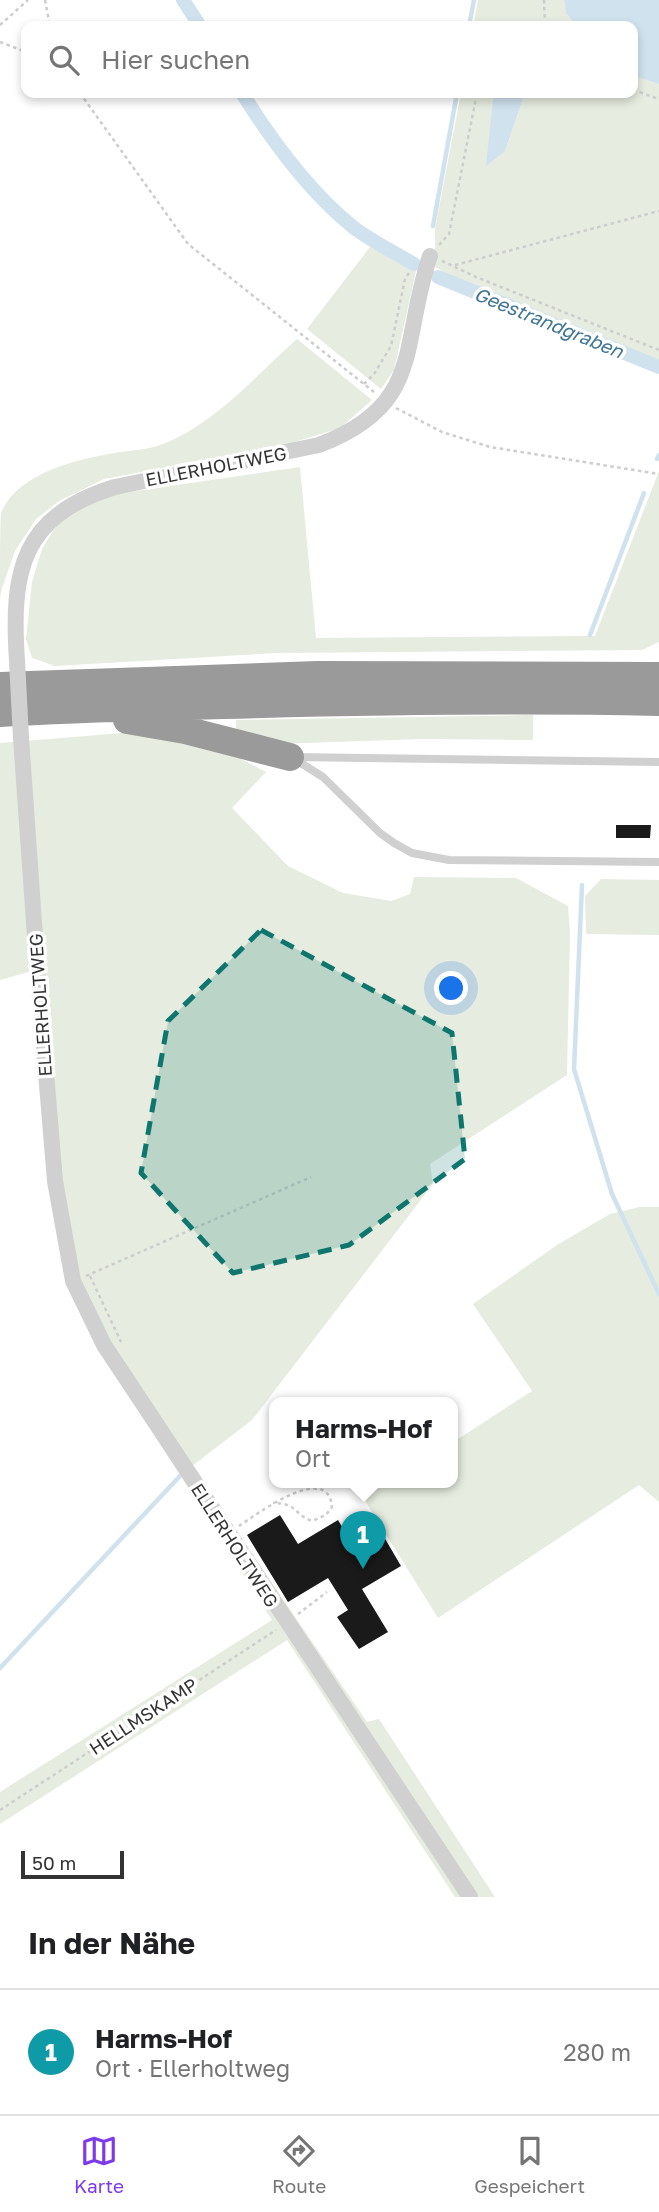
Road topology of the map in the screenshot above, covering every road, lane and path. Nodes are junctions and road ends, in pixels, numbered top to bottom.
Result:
1 (28, 0) edge
2 (45, 0) edge
3 (544, 0) edge
4 (49, 21) edge
5 (544, 21) edge
6 (0, 25) edge
7 (0, 42) edge
8 (21, 50) edge
9 (638, 92) edge
10 (84, 98) edge
11 (476, 98) edge
12 (659, 99) edge
13 (659, 211) edge
14 (429, 258) junction
15 (659, 350) edge
16 (364, 384) junction
17 (386, 401) junction
18 (659, 474) edge
19 (659, 660) edge
20 (576, 675) junction
21 (659, 676) edge
22 (0, 686) edge
23 (659, 702) edge
24 (48, 709) junction
25 (0, 713) edge
26 (290, 757) junction
27 (659, 762) edge
28 (659, 862) edge
29 (311, 1177) dead end
30 (73, 1281) junction
31 (273, 1503) junction
32 (227, 1533) junction
33 (327, 1592) dead end
34 (287, 1623) junction
35 (0, 1810) edge
36 (470, 1897) edge

1 - 6 path
2 - 4 path
3 - 5 path
7 - 8 path
9 - 12 path
10 - 16 path
11 - 14 path
13 - 15 path
14 - 16 path
14 - 17 street, ELLERHOLTWEG
16 - 17 path
17 - 18 path
17 - 30 street, ELLERHOLTWEG, bridge
19 - 20 highway
20 - 21 highway
20 - 22 highway
23 - 24 highway
24 - 25 highway
24 - 26 highway
26 - 27 lane
26 - 28 lane
29 - 30 path
30 - 32 street, ELLERHOLTWEG
31 - 31 path
31 - 32 path
32 - 34 street, ELLERHOLTWEG
33 - 34 path, HELLMSKAMP
34 - 35 path, HELLMSKAMP
34 - 36 street, ELLERHOLTWEG

